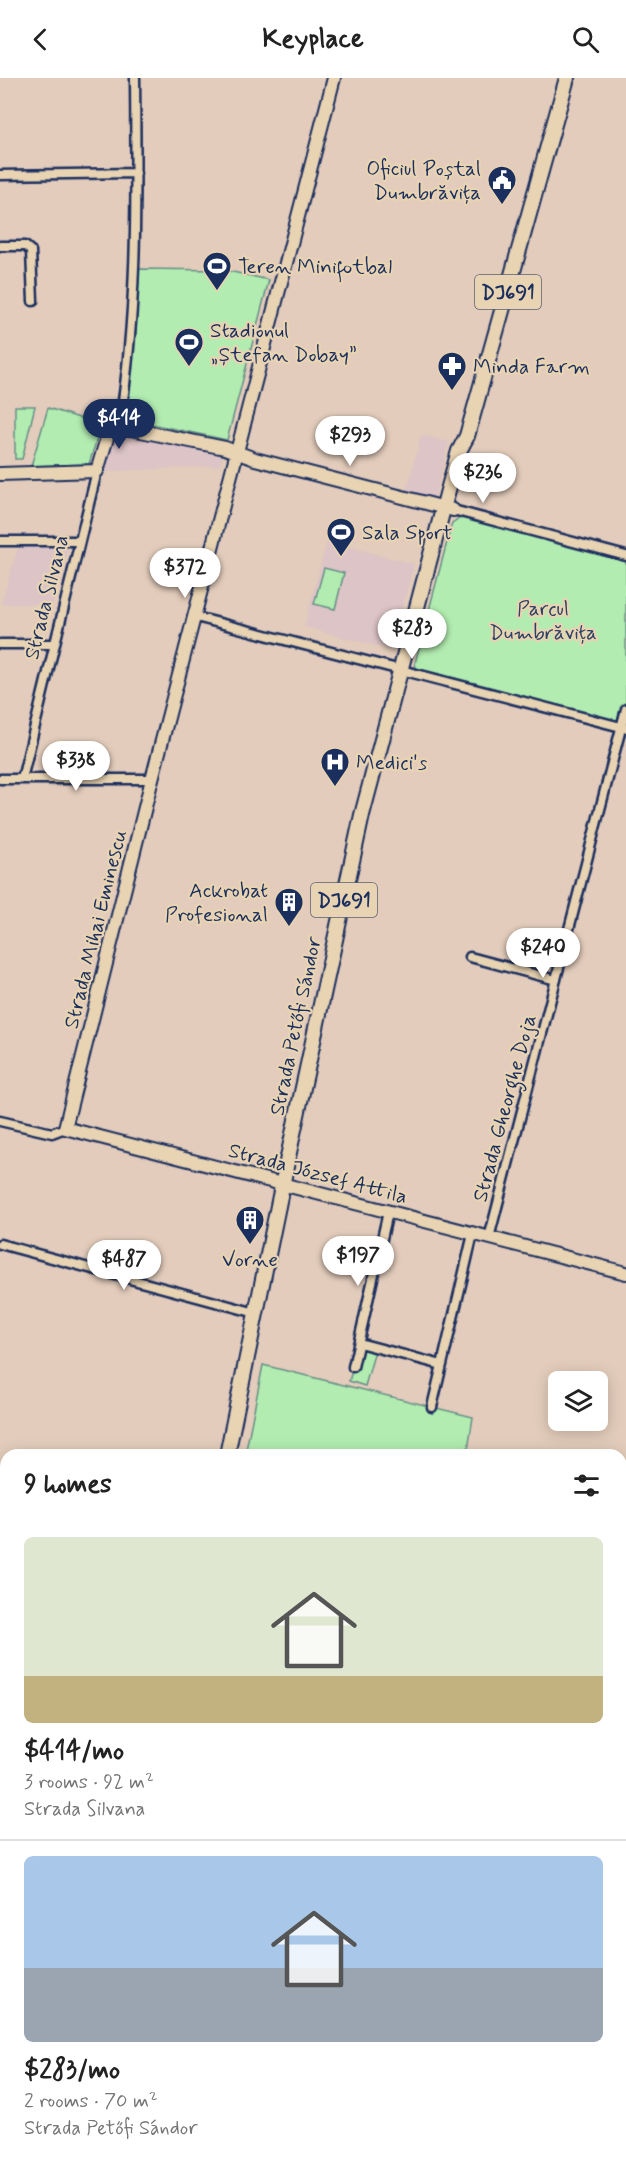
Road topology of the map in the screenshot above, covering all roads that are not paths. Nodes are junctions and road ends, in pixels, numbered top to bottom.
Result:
1 (135, 78) edge
2 (334, 78) edge
3 (567, 78) edge
4 (136, 173) junction
5 (0, 176) edge
6 (0, 246) edge
7 (33, 301) dead end
8 (115, 426) junction
9 (238, 453) junction
10 (97, 471) junction
11 (0, 474) edge
12 (448, 508) junction
13 (80, 540) junction
14 (0, 541) edge
15 (626, 556) edge
16 (196, 617) junction
17 (0, 644) edge
18 (55, 644) junction
19 (405, 672) junction
20 (626, 709) edge
21 (623, 728) edge
22 (22, 779) junction
23 (153, 779) junction
24 (0, 780) edge
25 (470, 957) dead end
26 (556, 980) junction
27 (0, 1121) edge
28 (65, 1128) junction
29 (286, 1186) junction
30 (388, 1212) junction
31 (473, 1234) junction
32 (489, 1238) junction
33 (0, 1244) edge
34 (626, 1273) edge
35 (256, 1312) junction
36 (359, 1343) junction
37 (442, 1365) junction
38 (353, 1367) dead end
39 (432, 1407) dead end
40 (228, 1449) edge
41 (235, 1449) edge

1 - 4 street, Strada Silvana
2 - 9 street, Strada Mihai Eminescu
3 - 12 main road, Strada Petőfi Sándor / DJ691
4 - 5 street
4 - 8 street, Strada Silvana
6 - 7 street
8 - 9 street
8 - 10 street, Strada Silvana
9 - 12 street
9 - 16 street, Strada Mihai Eminescu
10 - 11 street
10 - 13 street, Strada Silvana
12 - 15 street
12 - 19 main road, Strada Petőfi Sándor / DJ691
13 - 14 street
13 - 18 street, Strada Silvana
16 - 19 street
16 - 23 street, Strada Mihai Eminescu
17 - 18 street
18 - 22 street, Strada Silvana
19 - 21 street
19 - 29 main road, Strada Petőfi Sándor / DJ691
20 - 21 street, Strada Gheorghe Doja
21 - 26 street, Strada Gheorghe Doja
22 - 23 street
22 - 24 street
23 - 28 street, Strada Mihai Eminescu
25 - 26 street
26 - 32 street, Strada Gheorghe Doja
27 - 28 street, Strada József Attila
28 - 29 street, Strada József Attila
29 - 30 street, Strada József Attila
29 - 35 main road, Strada Petőfi Sándor / DJ691
29 - 41 main road, Strada Petőfi Sándor / DJ691
30 - 31 street, Strada József Attila
30 - 36 street
31 - 32 street, Strada József Attila
31 - 37 street
32 - 34 street, Strada József Attila
33 - 35 street
35 - 40 main road, Strada Petőfi Sándor / DJ691
36 - 37 street
36 - 38 street
37 - 39 street

